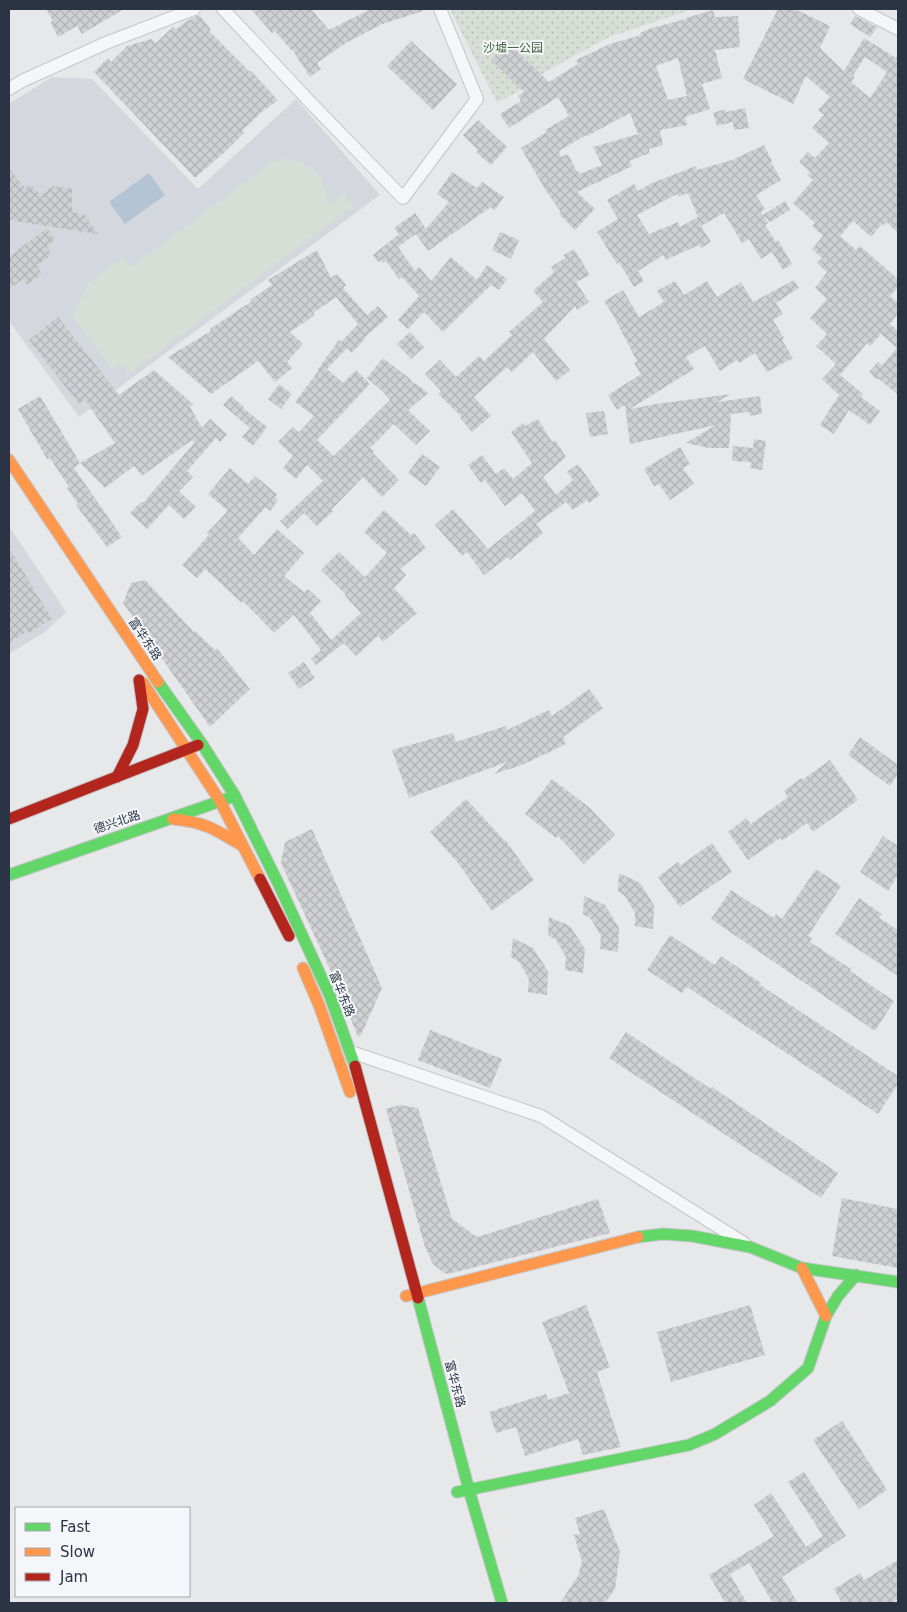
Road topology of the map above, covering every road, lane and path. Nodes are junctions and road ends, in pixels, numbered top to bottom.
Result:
1 (194, 9) edge
2 (224, 9) edge
3 (440, 9) edge
4 (859, 9) edge
5 (898, 29) edge
6 (9, 89) edge
7 (9, 460) edge
8 (202, 744) junction
9 (187, 750) junction
10 (117, 777) junction
11 (235, 796) junction
12 (220, 801) junction
13 (9, 819) edge
14 (169, 819) junction
15 (243, 846) junction
16 (9, 875) edge
17 (351, 1052) junction
18 (354, 1106) dead end
19 (750, 1247) junction
20 (802, 1268) junction
21 (856, 1275) junction
22 (898, 1282) edge
23 (417, 1294) junction
24 (405, 1296) dead end
25 (826, 1316) junction
26 (460, 1491) junction
27 (479, 1566) dead end
28 (490, 1603) edge
29 (502, 1603) edge

1 - 6 street
2 - 3 street
4 - 5 street
7 - 8 main road, 富华东路
8 - 9 main road
8 - 11 main road, 富华东路
9 - 10 main road
9 - 10 main road, 富华东路
9 - 12 main road, 富华东路
10 - 13 main road
11 - 12 main road, 德兴北路
11 - 17 main road, 富华东路
12 - 14 main road, 德兴北路
12 - 15 main road, 富华东路
14 - 15 main road
14 - 16 main road, 德兴北路
15 - 18 main road, 富华东路
17 - 19 street
17 - 23 main road, 富华东路
19 - 20 main road
19 - 23 main road
20 - 21 main road
20 - 25 main road
21 - 22 main road
21 - 25 main road
23 - 24 main road
23 - 26 main road, 富华东路
25 - 26 main road
26 - 29 main road, 富华东路
27 - 28 main road

